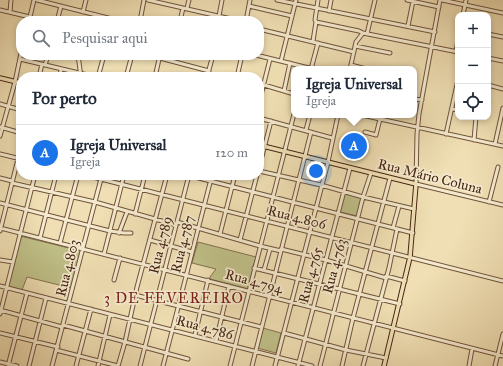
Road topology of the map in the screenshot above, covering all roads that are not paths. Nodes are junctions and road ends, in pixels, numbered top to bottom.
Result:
1 (11, 0) edge
2 (36, 0) edge
3 (86, 0) edge
4 (144, 0) edge
5 (148, 0) edge
6 (189, 0) edge
7 (222, 0) edge
8 (250, 0) edge
9 (277, 0) edge
10 (318, 0) edge
11 (331, 0) edge
12 (375, 0) edge
13 (407, 0) edge
14 (441, 0) edge
15 (466, 0) edge
16 (413, 1) junction
17 (295, 2) edge
18 (465, 5) junction
19 (60, 6) junction
20 (249, 6) junction
21 (439, 7) junction
22 (185, 8) junction
23 (316, 8) junction
24 (0, 10) edge
25 (329, 10) junction
26 (10, 12) junction
27 (83, 12) junction
28 (464, 12) edge
29 (503, 13) edge
30 (30, 16) joint
31 (58, 16) edge
32 (98, 16) edge
33 (141, 16) edge
34 (182, 16) edge
35 (218, 16) joint
36 (247, 16) edge
37 (292, 16) junction
38 (371, 18) junction
39 (316, 22) junction
40 (408, 26) junction
41 (264, 30) edge
42 (435, 32) junction
43 (362, 33) junction
44 (367, 34) junction
45 (491, 35) edge
46 (288, 36) junction
47 (503, 37) edge
48 (313, 41) junction
49 (318, 43) junction
50 (355, 46) junction
51 (432, 47) junction
52 (354, 52) junction
53 (455, 52) edge
54 (390, 54) dead end
55 (264, 57) edge
56 (270, 59) junction
57 (491, 59) edge
58 (20, 60) edge
59 (25, 60) edge
60 (46, 60) edge
61 (79, 60) edge
62 (102, 60) edge
63 (131, 60) edge
64 (159, 60) edge
65 (173, 60) edge
66 (212, 60) edge
67 (241, 60) edge
68 (281, 61) junction
69 (503, 61) edge
70 (290, 63) junction
71 (44, 64) junction
72 (301, 66) edge
73 (313, 66) edge
74 (351, 66) edge
75 (61, 69) junction
76 (209, 71) joint
77 (17, 72) edge
78 (41, 72) edge
79 (61, 72) edge
80 (70, 72) edge
81 (80, 72) edge
82 (99, 72) edge
83 (127, 72) edge
84 (156, 72) edge
85 (238, 72) edge
86 (16, 77) edge
87 (0, 78) edge
88 (15, 82) junction
89 (457, 84) edge
90 (264, 85) joint
91 (491, 86) edge
92 (503, 89) edge
93 (284, 91) junction
94 (291, 93) edge
95 (417, 99) edge
96 (422, 100) junction
97 (0, 104) edge
98 (8, 106) junction
99 (16, 108) edge
100 (503, 108) edge
101 (452, 109) junction
102 (455, 110) edge
103 (293, 118) edge
104 (309, 118) edge
105 (337, 118) edge
106 (376, 118) edge
107 (264, 119) edge
108 (380, 119) junction
109 (476, 120) edge
110 (271, 121) junction
111 (291, 126) junction
112 (417, 127) junction
113 (1, 128) edge
114 (306, 130) junction
115 (16, 132) edge
116 (311, 132) junction
117 (365, 132) dead end
118 (446, 134) junction
119 (0, 136) edge
120 (332, 138) junction
121 (474, 140) junction
122 (496, 144) junction
123 (266, 146) junction
124 (503, 146) edge
125 (285, 151) junction
126 (264, 153) edge
127 (0, 154) edge
128 (305, 156) junction
129 (16, 157) edge
130 (328, 162) junction
131 (498, 167) dead end
132 (16, 168) edge
133 (350, 168) junction
134 (264, 172) edge
135 (371, 173) junction
136 (278, 176) junction
137 (0, 178) edge
138 (390, 178) junction
139 (34, 180) edge
140 (55, 180) edge
141 (77, 180) edge
142 (100, 180) edge
143 (110, 180) edge
144 (123, 180) edge
145 (144, 180) edge
146 (166, 180) edge
147 (187, 180) edge
148 (206, 180) edge
149 (234, 180) edge
150 (256, 180) edge
151 (298, 180) junction
152 (210, 181) junction
153 (12, 182) junction
154 (122, 184) junction
155 (416, 184) junction
156 (321, 185) junction
157 (232, 186) junction
158 (32, 188) junction
159 (142, 190) junction
160 (343, 190) junction
161 (51, 192) junction
162 (253, 192) junction
163 (161, 195) junction
164 (72, 196) junction
165 (272, 197) junction
166 (363, 197) junction
167 (182, 200) junction
168 (95, 202) junction
169 (293, 202) junction
170 (383, 202) junction
171 (489, 202) junction
172 (0, 203) edge
173 (6, 204) junction
174 (204, 205) junction
175 (503, 205) edge
176 (399, 206) junction
177 (116, 208) junction
178 (316, 208) junction
179 (414, 209) junction
180 (26, 210) junction
181 (226, 211) junction
182 (127, 212) junction
183 (338, 213) junction
184 (135, 214) junction
185 (46, 215) junction
186 (247, 216) junction
187 (357, 218) junction
188 (67, 219) junction
189 (155, 219) junction
190 (267, 221) junction
191 (177, 224) junction
192 (378, 224) junction
193 (89, 225) junction
194 (287, 226) junction
195 (198, 228) junction
196 (395, 228) junction
197 (0, 229) edge
198 (110, 230) junction
199 (20, 232) junction
200 (119, 232) junction
201 (309, 232) junction
202 (131, 233) dead end
203 (413, 233) junction
204 (220, 234) junction
205 (332, 237) junction
206 (40, 238) junction
207 (150, 240) junction
208 (240, 240) junction
209 (60, 242) junction
210 (352, 243) junction
211 (171, 246) junction
212 (260, 246) junction
213 (372, 248) junction
214 (83, 249) junction
215 (270, 249) junction
216 (281, 250) junction
217 (192, 252) junction
218 (392, 252) junction
219 (104, 254) junction
220 (303, 255) junction
221 (410, 257) junction
222 (120, 258) junction
223 (0, 260) edge
224 (326, 260) junction
225 (13, 262) junction
226 (143, 264) junction
227 (346, 267) junction
228 (254, 268) junction
229 (165, 270) junction
230 (264, 270) junction
231 (275, 272) junction
232 (366, 273) junction
233 (186, 275) junction
234 (386, 277) junction
235 (297, 278) junction
236 (114, 280) dead end
237 (208, 280) junction
238 (405, 281) junction
239 (503, 281) edge
240 (320, 284) junction
241 (0, 286) edge
242 (229, 286) junction
243 (7, 288) junction
244 (249, 290) junction
245 (340, 290) junction
246 (28, 293) junction
247 (136, 295) junction
248 (360, 295) junction
249 (268, 296) junction
250 (46, 298) junction
251 (380, 300) junction
252 (157, 301) junction
253 (292, 302) junction
254 (69, 303) junction
255 (400, 304) junction
256 (178, 306) junction
257 (313, 307) junction
258 (1, 310) edge
259 (91, 310) junction
260 (201, 311) junction
261 (333, 312) junction
262 (0, 314) edge
263 (21, 315) junction
264 (110, 315) junction
265 (222, 317) junction
266 (353, 318) junction
267 (41, 320) junction
268 (130, 320) junction
269 (241, 322) junction
270 (373, 323) junction
271 (151, 325) junction
272 (63, 326) junction
273 (261, 327) junction
274 (393, 328) junction
275 (172, 330) junction
276 (85, 331) junction
277 (0, 333) edge
278 (284, 333) junction
279 (503, 334) edge
280 (195, 336) junction
281 (17, 337) junction
282 (105, 337) junction
283 (306, 339) junction
284 (216, 340) junction
285 (36, 341) junction
286 (125, 342) junction
287 (326, 344) junction
288 (235, 346) junction
289 (145, 347) junction
290 (57, 348) junction
291 (472, 349) junction
292 (346, 350) junction
293 (255, 351) junction
294 (166, 352) junction
295 (79, 355) junction
296 (366, 355) junction
297 (497, 355) junction
298 (503, 356) edge
299 (277, 357) junction
300 (188, 358) dead end
301 (386, 358) junction
302 (99, 360) junction
303 (0, 362) edge
304 (299, 364) edge
305 (8, 365) edge
306 (17, 366) edge
307 (29, 366) edge
308 (52, 366) edge
309 (76, 366) edge
310 (98, 366) edge
311 (118, 366) edge
312 (140, 366) edge
313 (163, 366) edge
314 (230, 366) edge
315 (252, 366) edge
316 (275, 366) edge
317 (312, 366) edge
318 (320, 366) edge
319 (342, 366) edge
320 (363, 366) edge
321 (384, 366) edge
322 (469, 366) edge
323 (494, 366) edge

1 - 26 street
2 - 19 street
2 - 30 street
3 - 27 street
4 - 33 street
5 - 22 street
6 - 22 street
7 - 35 street
8 - 20 street
9 - 17 street
10 - 23 street
11 - 25 street
12 - 38 street
13 - 16 street
14 - 18 street
14 - 21 street
15 - 18 street
16 - 21 street
16 - 40 street
17 - 23 street
17 - 37 street
18 - 28 street
18 - 29 street
19 - 27 street
19 - 31 street
20 - 36 street
20 - 37 street
21 - 42 street
22 - 34 street
22 - 35 street
23 - 25 street
23 - 39 street
24 - 26 street
25 - 38 street
26 - 30 street
27 - 32 street
37 - 46 street
38 - 40 street
38 - 44 street
39 - 43 street
39 - 48 street
40 - 42 street
41 - 46 street
42 - 51 street
43 - 44 street
43 - 50 street
44 - 51 street
45 - 47 street
46 - 48 street
46 - 68 street
48 - 49 street
49 - 52 street
49 - 73 street
50 - 52 street
50 - 54 street
51 - 53 street
51 - 96 street
52 - 74 street
55 - 56 street
56 - 68 street
56 - 90 street
57 - 69 street
58 - 77 street
59 - 71 street
60 - 71 street
61 - 81 street
62 - 82 street
63 - 83 street
64 - 84 street
65 - 76 street
66 - 76 street
67 - 85 street
68 - 70 street
70 - 72 street
70 - 93 street
71 - 75 street
71 - 78 street
75 - 79 street
75 - 80 street
86 - 88 street
87 - 88 main road
88 - 98 street
89 - 101 street
90 - 93 street
91 - 92 street
93 - 94 street
95 - 96 street
96 - 112 street
97 - 98 street
98 - 99 street
98 - 113 street
100 - 122 street
101 - 102 street
101 - 118 street
103 - 111 street
104 - 114 street
105 - 120 street
106 - 108 street
107 - 110 street
108 - 112 street
108 - 117 street
109 - 121 street
110 - 111 street
110 - 123 street
111 - 114 street
111 - 125 street
112 - 118 street
112 - 155 street
113 - 115 street
113 - 119 street
114 - 116 street
116 - 120 street
116 - 128 street
118 - 121 street
120 - 130 street
121 - 122 street
122 - 124 street
123 - 125 main road, Rua Mário Coluna
123 - 126 street
125 - 128 main road, Rua Mário Coluna
125 - 136 street
127 - 129 street
128 - 130 main road, Rua Mário Coluna
128 - 151 street
130 - 133 main road, Rua Mário Coluna
130 - 156 street
131 - 171 street
132 - 153 street
133 - 135 main road, Rua Mário Coluna
133 - 160 street, Rua 4.765
134 - 136 street
135 - 138 main road, Rua Mário Coluna
135 - 166 street, Rua 4.763
136 - 151 street
136 - 165 street
137 - 153 street
138 - 155 main road, Rua Mário Coluna
138 - 170 street
139 - 158 street
140 - 161 street
141 - 164 street
142 - 168 street, Rua 4.803
143 - 154 street, Rua 4.806
144 - 154 street
145 - 159 street
146 - 163 street
147 - 167 street, Rua 4.789
148 - 152 street
149 - 157 street
150 - 162 street
151 - 156 street
151 - 169 street
152 - 157 street
152 - 174 street, Rua 4.787
153 - 158 street
153 - 173 street
154 - 159 street, Rua 4.806
154 - 177 street
155 - 171 street, Rua Mário Coluna
155 - 179 main road
156 - 160 street
156 - 178 street
157 - 162 street
157 - 181 street
158 - 161 street
158 - 180 street
159 - 163 street, Rua 4.806
159 - 184 street
160 - 166 street
160 - 183 street, Rua 4.765
161 - 164 street
161 - 185 street
162 - 165 street
162 - 186 street
163 - 167 street, Rua 4.806
163 - 189 street
164 - 168 street
164 - 188 street
165 - 169 street
165 - 190 street
166 - 170 street
166 - 187 street, Rua 4.763
167 - 174 street, Rua 4.806
167 - 191 street, Rua 4.789
168 - 177 street
168 - 193 street, Rua 4.803
169 - 178 street
169 - 194 street
170 - 176 street
170 - 192 street
171 - 175 street, Rua Mário Coluna
172 - 173 street
173 - 180 street
173 - 197 street
174 - 181 street, Rua 4.806
174 - 195 street, Rua 4.787
176 - 179 street
176 - 196 street
177 - 182 street
177 - 198 street
178 - 183 street
178 - 201 street
179 - 203 main road
180 - 185 street
180 - 199 street
181 - 186 street, Rua 4.806
181 - 204 street
182 - 184 street
182 - 200 street
183 - 187 street
183 - 205 street, Rua 4.765
184 - 189 street
185 - 188 street
185 - 206 street
186 - 190 street, Rua 4.806
186 - 208 street
187 - 192 street
187 - 210 street, Rua 4.763
188 - 193 street
188 - 209 street
189 - 191 street
189 - 207 street
190 - 194 street, Rua 4.806
190 - 212 street
191 - 195 street
191 - 211 street, Rua 4.789
192 - 196 street
192 - 213 street
193 - 198 street
193 - 214 street, Rua 4.803
194 - 201 street, Rua 4.806
194 - 216 street
195 - 204 street
195 - 217 street, Rua 4.787
196 - 203 street
196 - 218 street
197 - 199 street, Rua 4.794
198 - 200 street
198 - 219 street
199 - 206 street, Rua 4.794
199 - 225 street
200 - 202 street
201 - 205 street, Rua 4.806
201 - 220 street
203 - 221 main road
204 - 208 street
205 - 210 street, Rua 4.806
205 - 224 street, Rua 4.765
206 - 209 street, Rua 4.794
207 - 211 street
207 - 226 street
208 - 212 street
209 - 214 street, Rua 4.794
210 - 213 street, Rua 4.806
210 - 227 street, Rua 4.763
211 - 217 street
211 - 229 street, Rua 4.789
212 - 215 street
212 - 228 street
213 - 218 street, Rua 4.806
213 - 232 street
214 - 219 street, Rua 4.794
214 - 254 street, Rua 4.803
215 - 216 street
215 - 230 street
216 - 220 street
216 - 231 street
217 - 233 street, Rua 4.787
218 - 221 street, Rua 4.806
218 - 234 street
219 - 222 street, Rua 4.794
220 - 224 street
220 - 235 street
221 - 238 main road
221 - 239 street, Rua 4.806
222 - 226 street, Rua 4.794
222 - 236 street
223 - 225 street
224 - 227 street
224 - 240 street, Rua 4.765
225 - 243 street
226 - 229 street, Rua 4.794
226 - 247 street
227 - 232 street
227 - 245 street, Rua 4.763
228 - 230 street
228 - 244 street
229 - 233 street, Rua 4.794
229 - 252 street, Rua 4.789
230 - 231 street
231 - 235 street
231 - 249 street
232 - 234 street
232 - 248 street
233 - 237 street, Rua 4.794
233 - 256 street, Rua 4.787
234 - 238 street
234 - 251 street
235 - 240 street
235 - 253 street
237 - 242 street, Rua 4.794
237 - 260 street
238 - 255 main road
240 - 245 street
240 - 257 street, Rua 4.765
241 - 243 street, Rua 4.786
242 - 244 street, Rua 4.794
242 - 265 street
243 - 246 street, Rua 4.786
243 - 258 street
244 - 249 street, Rua 4.794
244 - 269 street
245 - 248 street
245 - 261 street, Rua 4.763
246 - 250 street, Rua 4.786
246 - 263 street
247 - 252 street
247 - 268 street
248 - 251 street
248 - 266 street
249 - 253 street, Rua 4.794
249 - 273 street
250 - 254 street, Rua 4.786
250 - 267 street
251 - 255 street
251 - 270 street
252 - 256 street
252 - 271 street, Rua 4.789
253 - 257 street, Rua 4.794
253 - 278 street
254 - 259 street, Rua 4.786
254 - 272 street, Rua 4.803
255 - 274 main road
256 - 260 street
256 - 275 street, Rua 4.787
257 - 261 street, Rua 4.794
257 - 283 street, Rua 4.765
258 - 262 street
258 - 263 street
259 - 264 street, Rua 4.786
259 - 276 street
260 - 265 street
260 - 280 street
261 - 266 street, Rua 4.794
261 - 287 street, Rua 4.763
263 - 267 street
263 - 281 street
264 - 268 street, Rua 4.786
264 - 282 street
265 - 269 street
265 - 284 street
266 - 270 street, Rua 4.794
266 - 292 street
267 - 272 street
267 - 285 street
268 - 271 street, Rua 4.786
268 - 286 street
269 - 273 street
269 - 288 street
270 - 274 street, Rua 4.794
270 - 296 street
271 - 275 street, Rua 4.786
271 - 289 street, Rua 4.789
272 - 276 street
272 - 290 street, Rua 4.803
273 - 293 street
274 - 291 street, Rua 4.794
274 - 301 main road
275 - 280 street, Rua 4.786
275 - 294 street, Rua 4.787
276 - 282 street
276 - 295 street
277 - 281 street
278 - 283 street
278 - 299 street
279 - 297 street
280 - 284 street, Rua 4.786
281 - 285 street
281 - 305 street
282 - 286 street
282 - 302 street
283 - 287 street
283 - 304 street, Rua 4.765
284 - 288 street, Rua 4.786
285 - 290 street
285 - 307 street
286 - 289 street
286 - 311 street
287 - 292 street
287 - 318 street, Rua 4.763
288 - 293 street, Rua 4.786
288 - 314 street
289 - 294 street
289 - 312 street, Rua 4.789
290 - 295 street
290 - 308 street, Rua 4.803
291 - 297 street, Rua 4.794
291 - 322 street
292 - 296 street
292 - 319 street
293 - 299 street, Rua 4.786
293 - 315 street
294 - 300 street
294 - 313 street, Rua 4.787
295 - 302 street
295 - 309 street
296 - 301 street
296 - 320 street
297 - 298 street, Rua 4.794
297 - 323 street
299 - 304 street, Rua 4.786
299 - 316 street
301 - 321 main road
302 - 310 street
302 - 311 street
303 - 305 street
304 - 317 street, Rua 4.786
305 - 306 street

